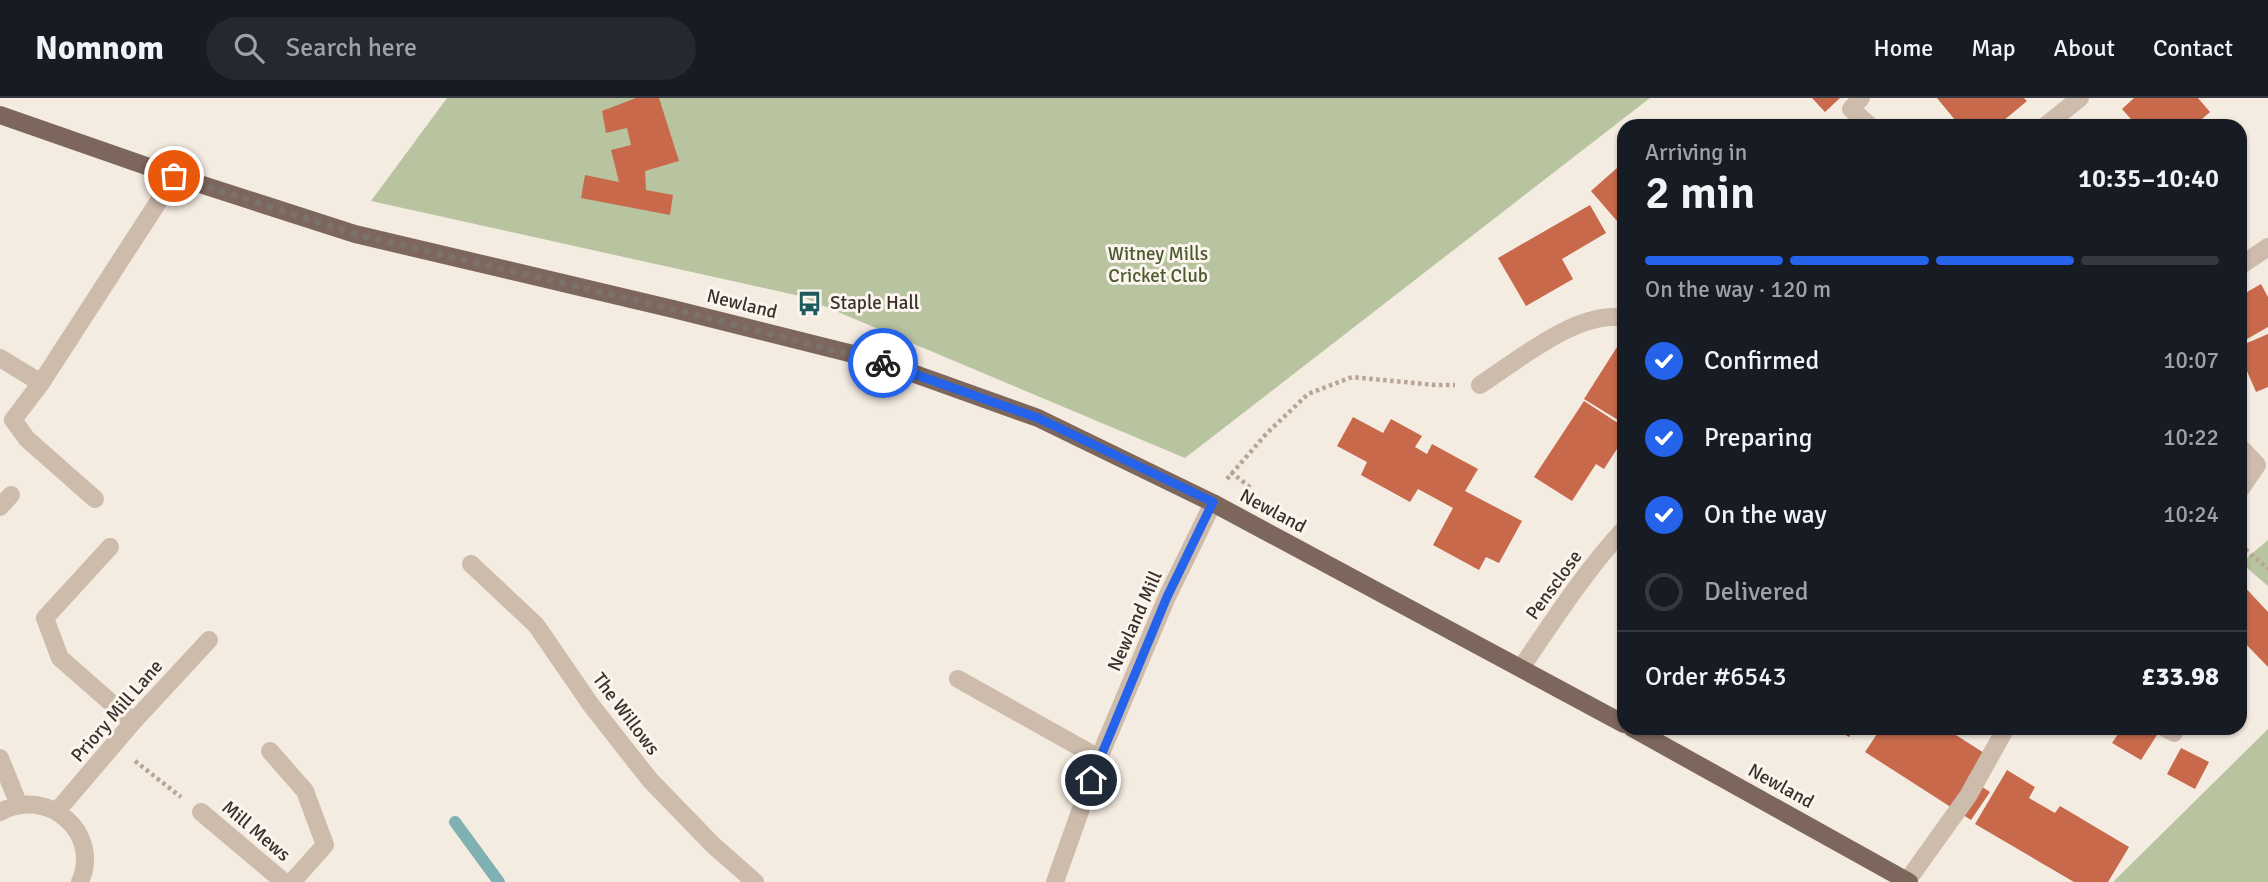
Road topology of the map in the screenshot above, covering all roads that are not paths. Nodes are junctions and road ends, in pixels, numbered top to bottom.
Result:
1 (1861, 98) edge
2 (2080, 98) edge
3 (0, 115) edge
4 (1862, 119) edge
5 (2054, 119) edge
6 (174, 176) junction
7 (2268, 247) edge
8 (2247, 261) edge
9 (1617, 316) edge
10 (0, 358) edge
11 (41, 383) junction
12 (1480, 385) road end
13 (2247, 454) edge
14 (2247, 479) edge
15 (95, 499) dead end
16 (1213, 502) junction
17 (1617, 536) edge
18 (110, 547) dead end
19 (471, 564) dead end
20 (209, 640) dead end
21 (1521, 668) junction
22 (958, 679) dead end
23 (1617, 720) edge
24 (133, 722) junction
25 (1645, 735) edge
26 (2002, 735) edge
27 (270, 751) dead end
28 (0, 758) edge
29 (1099, 758) junction
30 (19, 805) junction
31 (57, 811) junction
32 (0, 812) edge
33 (201, 812) road end
34 (1908, 881) edge
35 (80, 882) edge
36 (284, 882) edge
37 (292, 882) edge
38 (755, 882) edge
39 (1055, 882) edge

1 - 4 street
2 - 5 street
3 - 6 main road, Newland
6 - 11 street
6 - 16 main road, Newland
7 - 8 street
9 - 12 street
10 - 11 street
11 - 15 street
13 - 14 street
16 - 21 main road, Newland
16 - 29 street, Newland Mill
17 - 21 street, Pensclose
18 - 24 street
19 - 38 street, The Willows
20 - 24 street, Priory Mill Lane
21 - 23 main road, Newland
22 - 29 street
24 - 31 street, Priory Mill Lane
25 - 34 main road, Newland
26 - 34 street
27 - 37 street, Mill Mews
28 - 30 street
29 - 39 street, Newland Mill
30 - 31 street
30 - 32 street
31 - 35 street
33 - 36 street, Mill Mews

